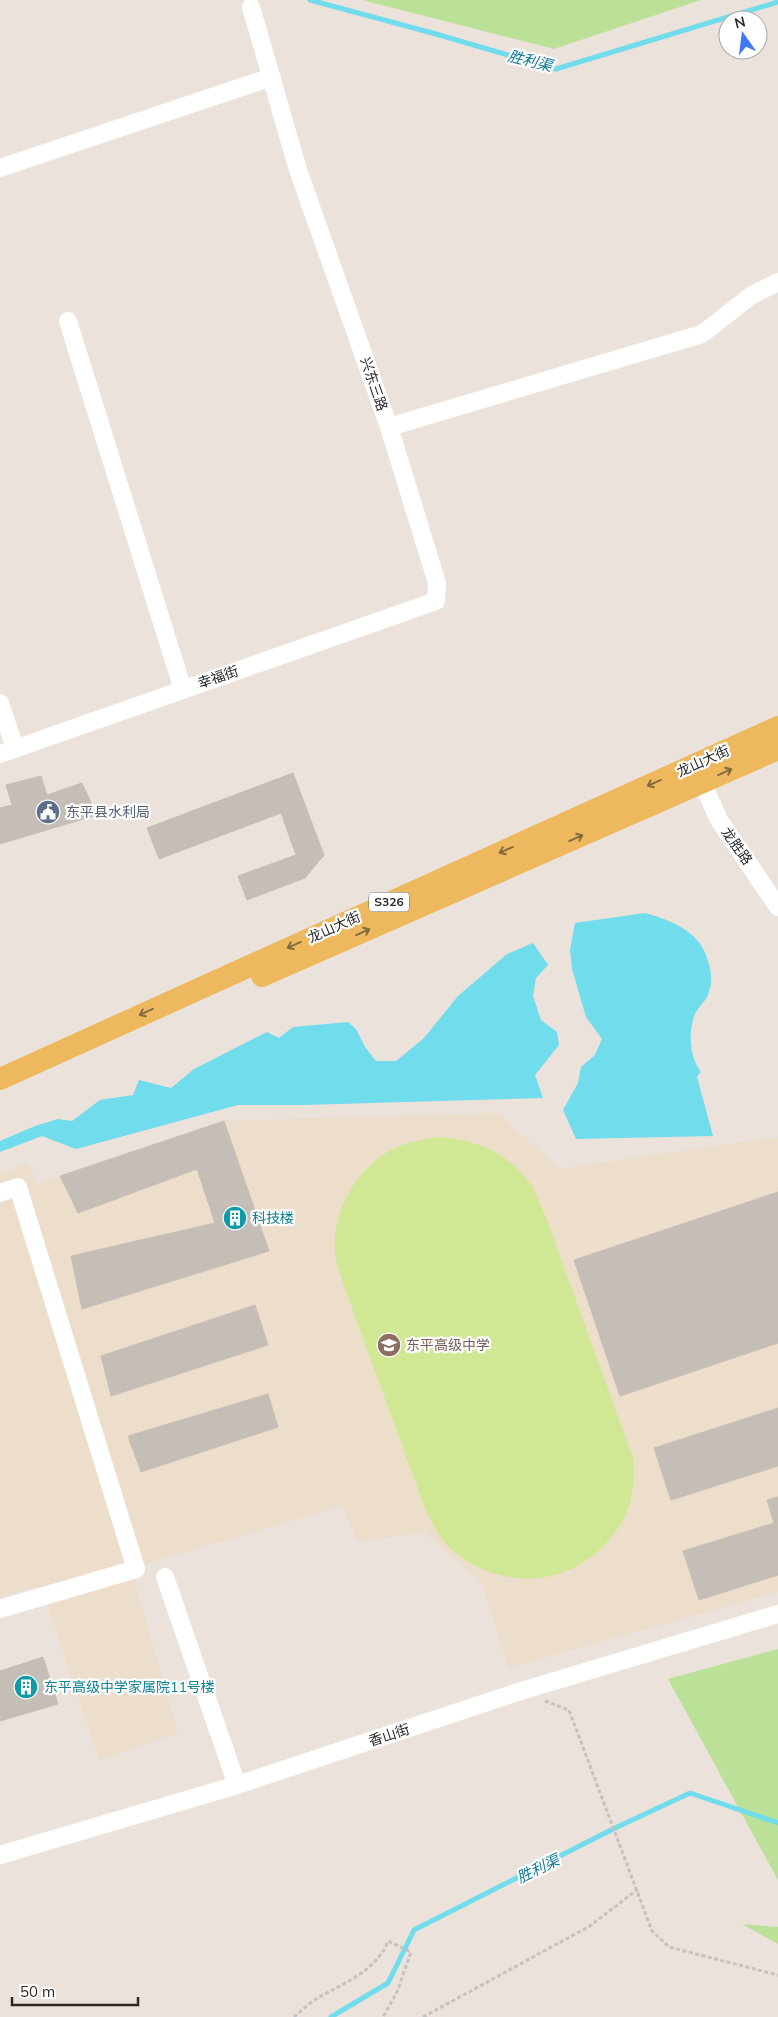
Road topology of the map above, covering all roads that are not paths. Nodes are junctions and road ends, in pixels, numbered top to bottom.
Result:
1 (251, 7) dead end
2 (272, 76) junction
3 (0, 168) edge
4 (778, 282) edge
5 (68, 321) dead end
6 (389, 427) junction
7 (436, 601) joint
8 (183, 690) junction
9 (0, 703) edge
10 (778, 727) edge
11 (778, 749) edge
12 (8, 751) edge
13 (702, 782) junction
14 (778, 907) edge
15 (1, 1080) edge
16 (0, 1193) edge
17 (165, 1577) dead end
18 (0, 1609) edge
19 (778, 1614) edge
20 (237, 1785) junction
21 (0, 1855) edge

1 - 2 street, 兴东三路
2 - 3 street
2 - 6 street, 兴东三路
4 - 6 street
5 - 8 street
6 - 7 street, 兴东三路
7 - 8 street, 幸福街
8 - 12 street, 幸福街
9 - 12 street
10 -> 15 main road, 龙山大街 / S326
13 -> 11 main road, 龙山大街 / S326
13 - 14 street, 龙胜路
15 -> 13 main road, 龙山大街 / S326
16 - 18 street
17 - 20 street
19 - 20 street, 香山街
20 - 21 street, 香山街

